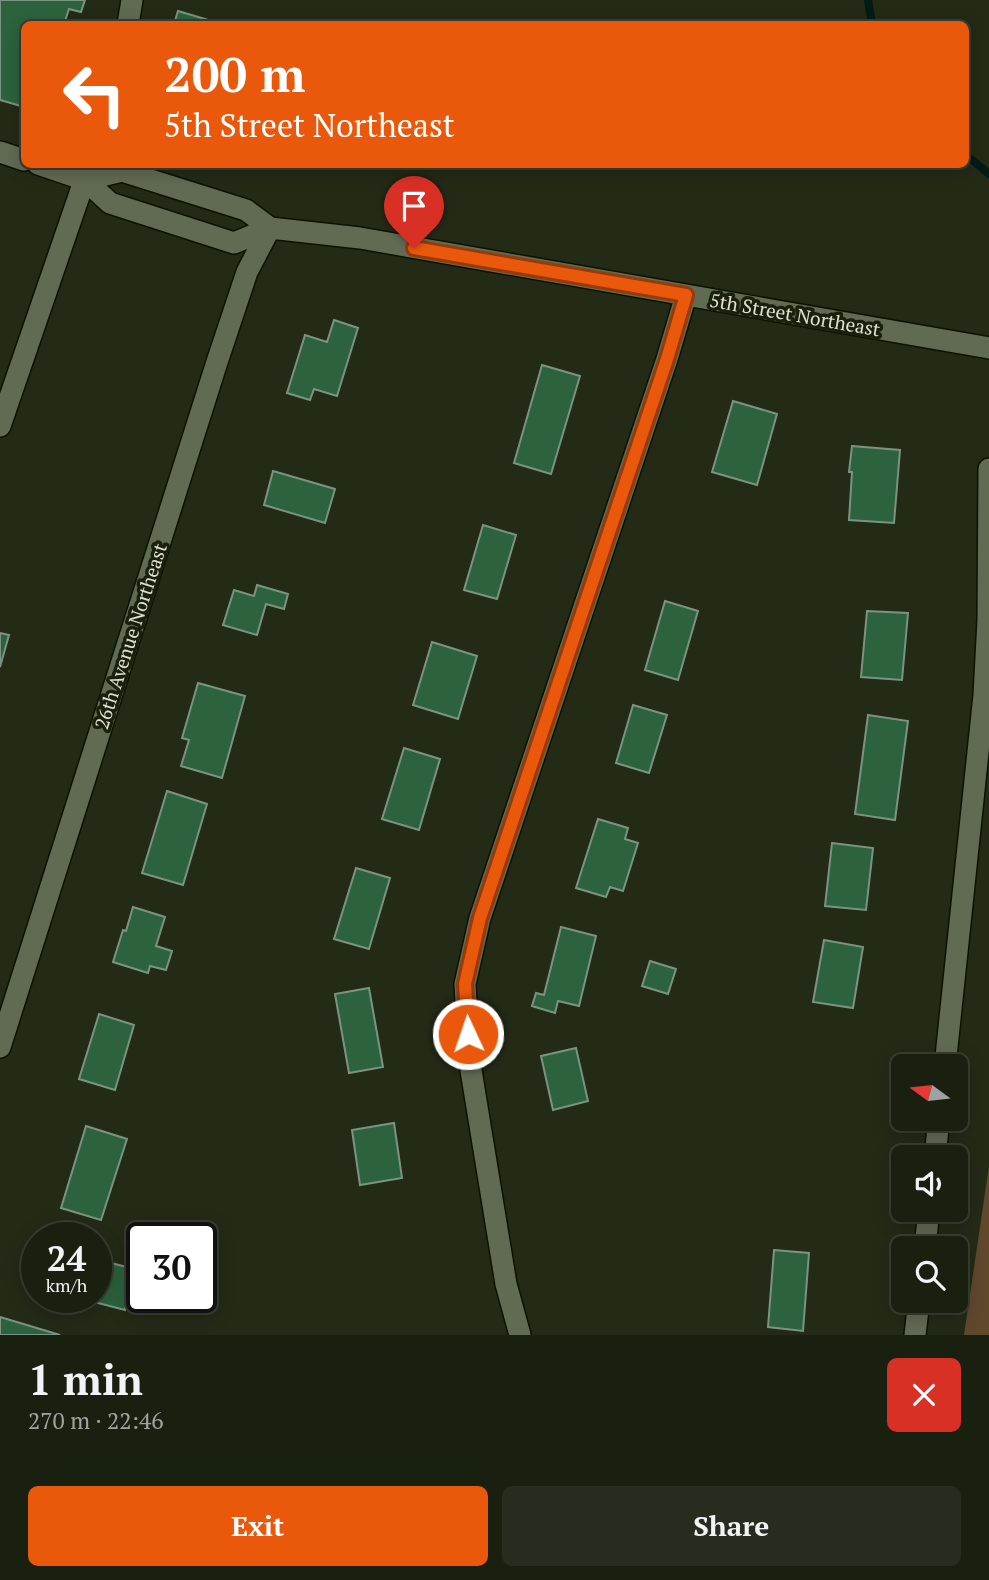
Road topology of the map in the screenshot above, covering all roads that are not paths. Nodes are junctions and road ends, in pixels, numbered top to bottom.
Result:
1 (132, 0) edge
2 (128, 21) edge
3 (0, 152) edge
4 (21, 159) edge
5 (63, 168) edge
6 (88, 172) edge
7 (270, 228) junction
8 (686, 295) junction
9 (989, 348) edge
10 (0, 426) edge
11 (989, 469) edge
12 (0, 1047) edge
13 (946, 1054) edge
14 (918, 1313) edge
15 (520, 1335) edge
16 (915, 1335) edge

1 - 2 street
3 - 4 street
5 - 6 street
6 - 7 street
6 - 7 street
6 - 10 street
7 - 8 street, 5th Street Northeast
7 - 12 street, 26th Avenue Northeast
8 - 9 street, 5th Street Northeast
8 - 15 street
11 - 13 street
14 - 16 street

